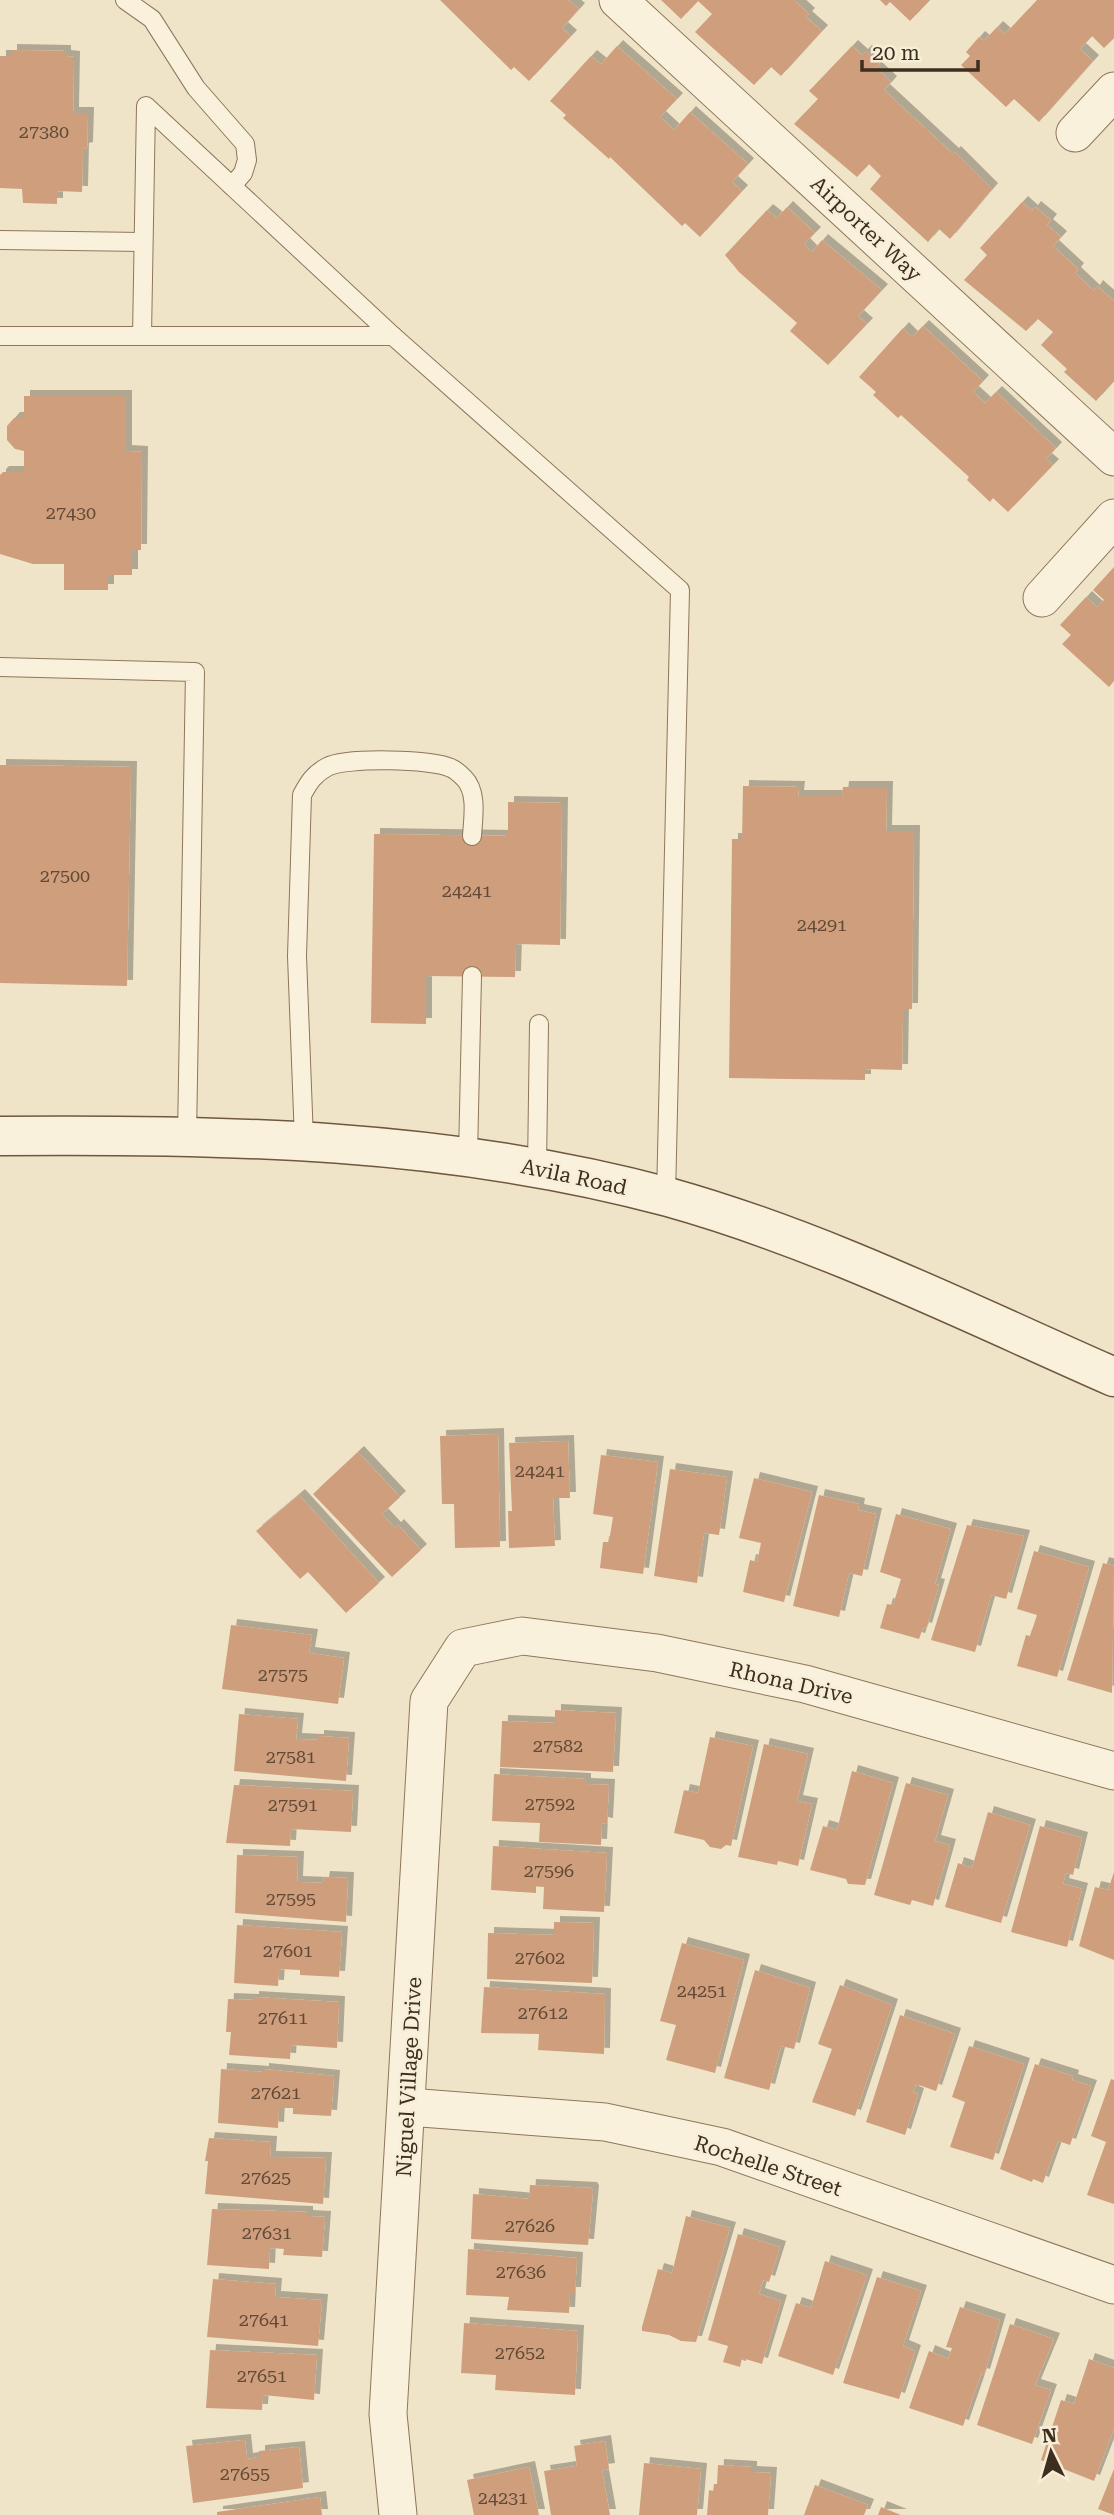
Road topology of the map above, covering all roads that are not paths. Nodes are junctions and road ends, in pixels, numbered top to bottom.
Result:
1 (125, 0) edge
2 (618, 0) edge
3 (1114, 91) edge
4 (1075, 133) dead end
5 (232, 186) junction
6 (0, 240) edge
7 (144, 242) junction
8 (0, 336) edge
9 (142, 336) junction
10 (393, 336) junction
11 (1114, 457) edge
12 (1114, 518) edge
13 (1042, 598) dead end
14 (0, 667) edge
15 (472, 836) dead end
16 (472, 976) dead end
17 (539, 1024) dead end
18 (0, 1136) edge
19 (187, 1136) junction
20 (304, 1140) junction
21 (468, 1156) junction
22 (537, 1168) junction
23 (666, 1197) junction
24 (1114, 1377) edge
25 (463, 1648) joint
26 (1114, 1771) edge
27 (408, 2107) junction
28 (1114, 2286) edge
29 (398, 2515) edge

1 - 5 lane
2 - 11 street, Airporter Way
3 - 4 street
5 - 7 lane
5 - 10 lane
6 - 7 lane
7 - 9 lane
8 - 9 lane
9 - 10 lane
10 - 23 lane
12 - 13 street
14 - 19 lane
15 - 20 lane
16 - 21 lane
17 - 22 lane
18 - 19 main road, Avila Road
19 - 20 main road, Avila Road
20 - 21 main road, Avila Road
21 - 22 main road, Avila Road
22 - 23 main road, Avila Road
23 - 24 main road, Avila Road
25 - 26 street, Rhona Drive
25 - 27 street, Niguel Village Drive
27 - 28 street, Rochelle Street
27 - 29 street, Niguel Village Drive

